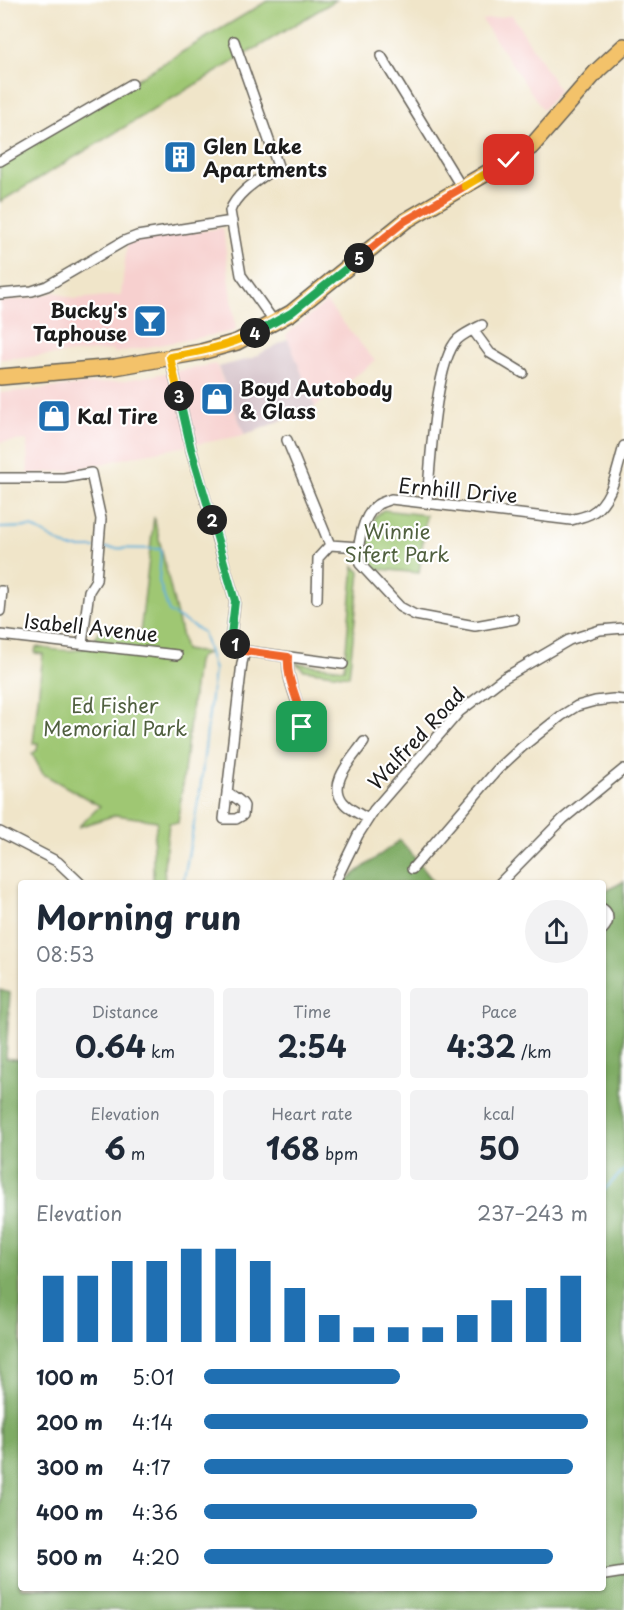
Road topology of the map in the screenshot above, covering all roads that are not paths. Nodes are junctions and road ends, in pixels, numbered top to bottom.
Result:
1 (234, 41) dead end
2 (624, 46) edge
3 (381, 56) dead end
4 (132, 84) dead end
5 (0, 161) edge
6 (462, 188) junction
7 (232, 221) junction
8 (0, 294) edge
9 (275, 323) junction
10 (482, 325) dead end
11 (473, 330) junction
12 (170, 357) junction
13 (523, 373) dead end
14 (0, 377) edge
15 (287, 440) dead end
16 (624, 446) edge
17 (0, 478) edge
18 (427, 503) junction
19 (330, 544) junction
20 (359, 547) junction
21 (0, 591) edge
22 (317, 599) dead end
23 (0, 611) edge
24 (514, 619) dead end
25 (624, 628) edge
26 (0, 635) edge
27 (82, 644) junction
28 (245, 651) junction
29 (177, 656) dead end
30 (288, 657) junction
31 (343, 664) dead end
32 (624, 700) edge
33 (302, 727) junction
34 (316, 727) dead end
35 (286, 728) dead end
36 (364, 742) dead end
37 (624, 770) edge
38 (227, 791) dead end
39 (368, 819) junction
40 (0, 832) edge
41 (412, 869) dead end
42 (77, 880) edge
43 (336, 880) edge
44 (503, 880) edge
45 (624, 1572) edge
46 (606, 1575) edge

1 - 7 street
2 - 6 main road
3 - 6 street
4 - 5 street
6 - 9 main road
7 - 8 street
7 - 9 street
9 - 12 main road
10 - 11 street
11 - 13 street
11 - 18 street
12 - 14 main road
12 - 28 street
15 - 19 street
16 - 18 street, Ernhill Drive
17 - 27 street
18 - 20 street, Ernhill Drive
19 - 20 street
19 - 22 street
20 - 24 street
21 - 23 street
25 - 39 street, Walfred Road
26 - 27 street, Isabell Avenue
27 - 29 street, Isabell Avenue
28 - 30 street
28 - 38 street
30 - 31 street
30 - 33 street
32 - 41 street
33 - 34 street
33 - 35 street
36 - 39 street
37 - 44 street
39 - 43 street, Walfred Road
40 - 42 street
45 - 46 street

